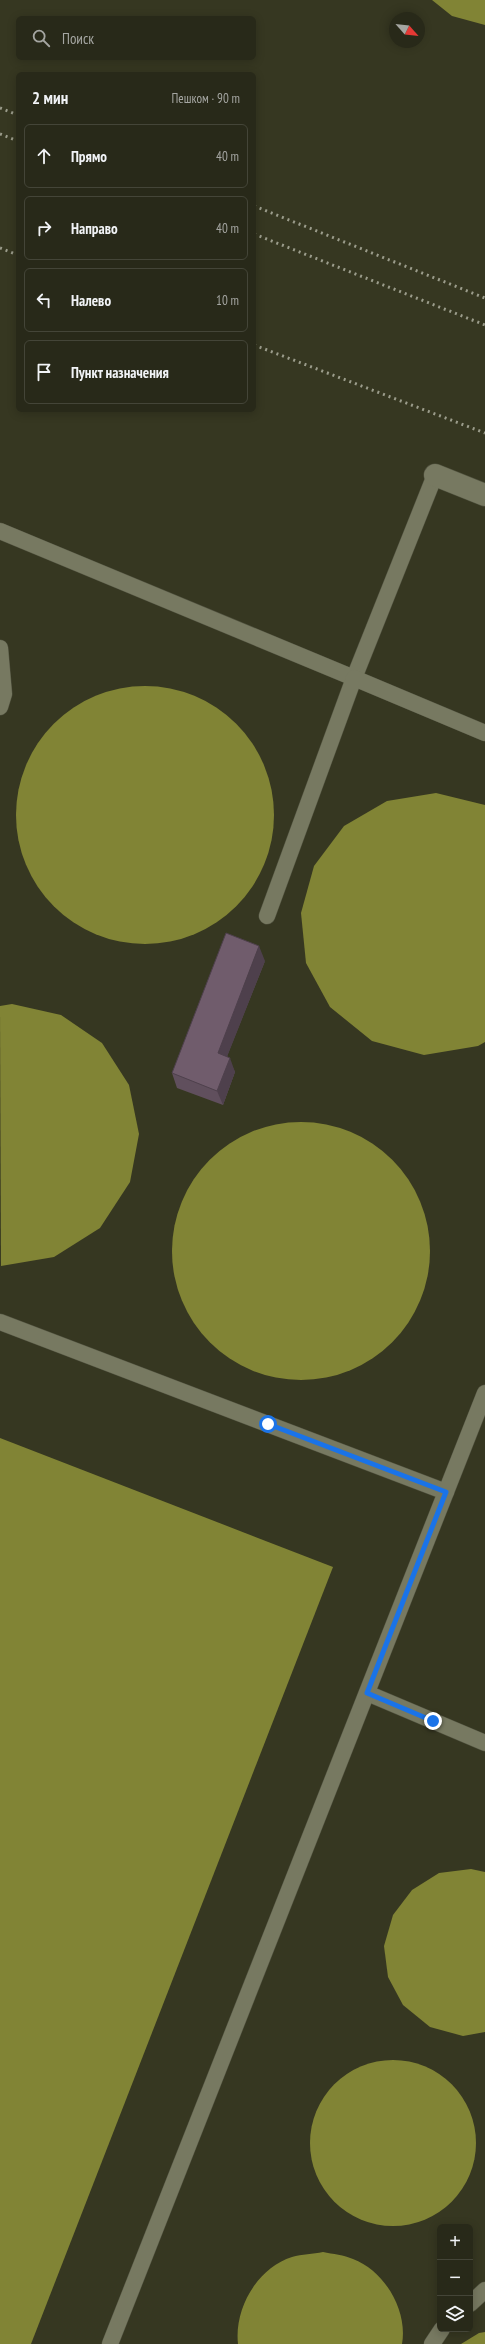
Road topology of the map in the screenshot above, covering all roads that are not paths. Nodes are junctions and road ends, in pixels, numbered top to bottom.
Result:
1 (434, 475) joint
2 (485, 495) edge
3 (0, 531) edge
4 (0, 648) edge
5 (354, 678) junction
6 (0, 706) edge
7 (485, 733) edge
8 (267, 916) dead end
9 (0, 1322) edge
10 (485, 1393) edge
11 (446, 1492) junction
12 (367, 1693) junction
13 (485, 1743) edge
14 (485, 2290) edge
15 (473, 2301) edge
16 (440, 2332) edge
17 (110, 2344) edge
18 (432, 2344) edge

1 - 2 street
1 - 5 lane
3 - 5 lane
4 - 6 lane
5 - 7 lane
5 - 8 lane
9 - 11 lane
10 - 11 lane
11 - 12 lane
12 - 13 lane
12 - 17 lane
14 - 15 lane
16 - 18 lane

